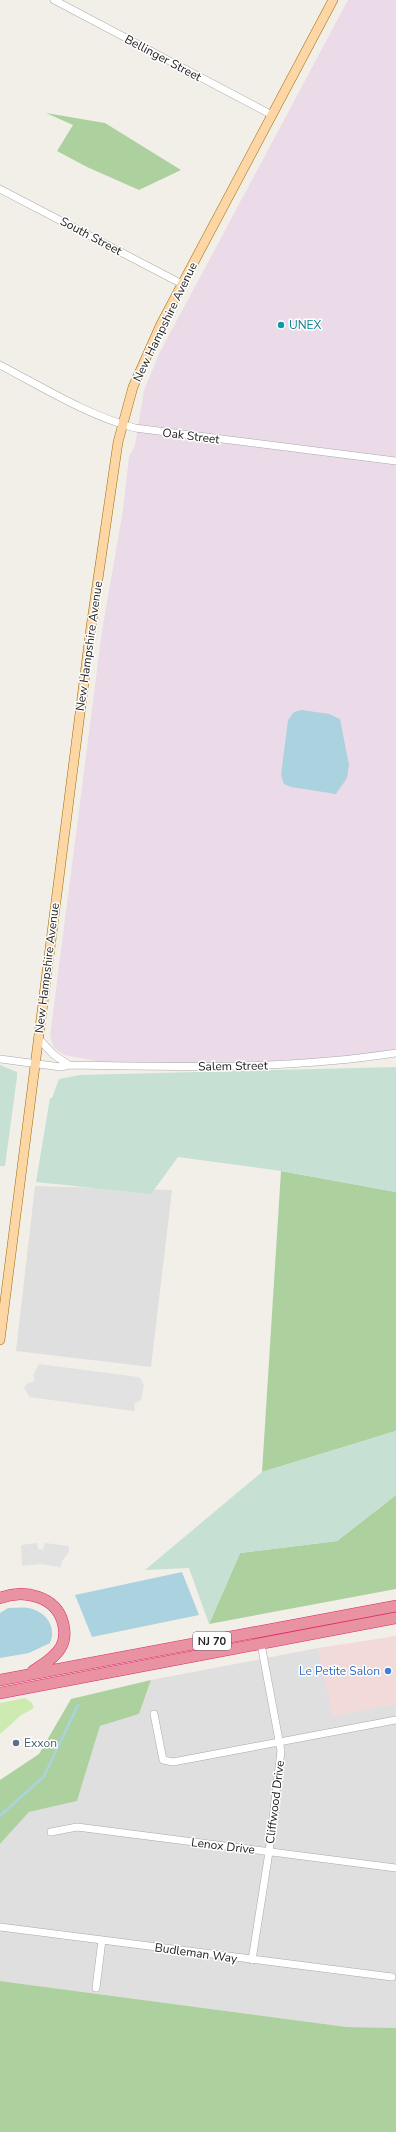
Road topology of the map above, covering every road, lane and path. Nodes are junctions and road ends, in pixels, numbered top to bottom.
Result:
1 (54, 0) edge
2 (333, 0) edge
3 (272, 115) junction
4 (0, 189) edge
5 (182, 284) junction
6 (0, 365) edge
7 (122, 424) junction
8 (396, 462) edge
9 (38, 1038) junction
10 (396, 1053) edge
11 (0, 1059) edge
12 (35, 1064) junction
13 (69, 1065) junction
14 (0, 1340) edge
15 (0, 1598) edge
16 (396, 1606) edge
17 (396, 1618) edge
18 (261, 1644) junction
19 (28, 1675) junction
20 (0, 1680) edge
21 (0, 1693) edge
22 (154, 1714) dead end
23 (396, 1720) edge
24 (280, 1743) junction
25 (51, 1832) dead end
26 (269, 1852) junction
27 (396, 1868) edge
28 (0, 1927) edge
29 (102, 1940) junction
30 (252, 1960) junction
31 (392, 1977) dead end
32 (96, 1988) dead end

1 - 3 street, Bellinger Street
2 - 3 main road, New Hampshire Avenue
3 - 5 main road, New Hampshire Avenue
4 - 5 street, South Street
5 - 7 main road, New Hampshire Avenue
6 - 7 street, Oak Street
7 - 8 street, Oak Street
7 - 9 main road, New Hampshire Avenue
9 - 12 main road, New Hampshire Avenue
9 - 13 street
10 - 13 street, Salem Street
11 - 12 street, Salem Street
12 - 13 street, Salem Street
12 - 14 main road, New Hampshire Avenue
15 - 19 highway
16 - 19 highway, NJ 70
17 - 18 highway, NJ 70
18 - 21 highway, NJ 70
18 - 24 street, Cliffwood Drive
19 - 20 highway, NJ 70
22 - 24 street
23 - 24 street
24 - 26 street, Cliffwood Drive
25 - 26 street, Lenox Drive
26 - 27 street, Lenox Drive
26 - 30 street, Cliffwood Drive
28 - 29 street, Budleman Way
29 - 30 street, Budleman Way
29 - 32 street
30 - 31 street, Budleman Way

